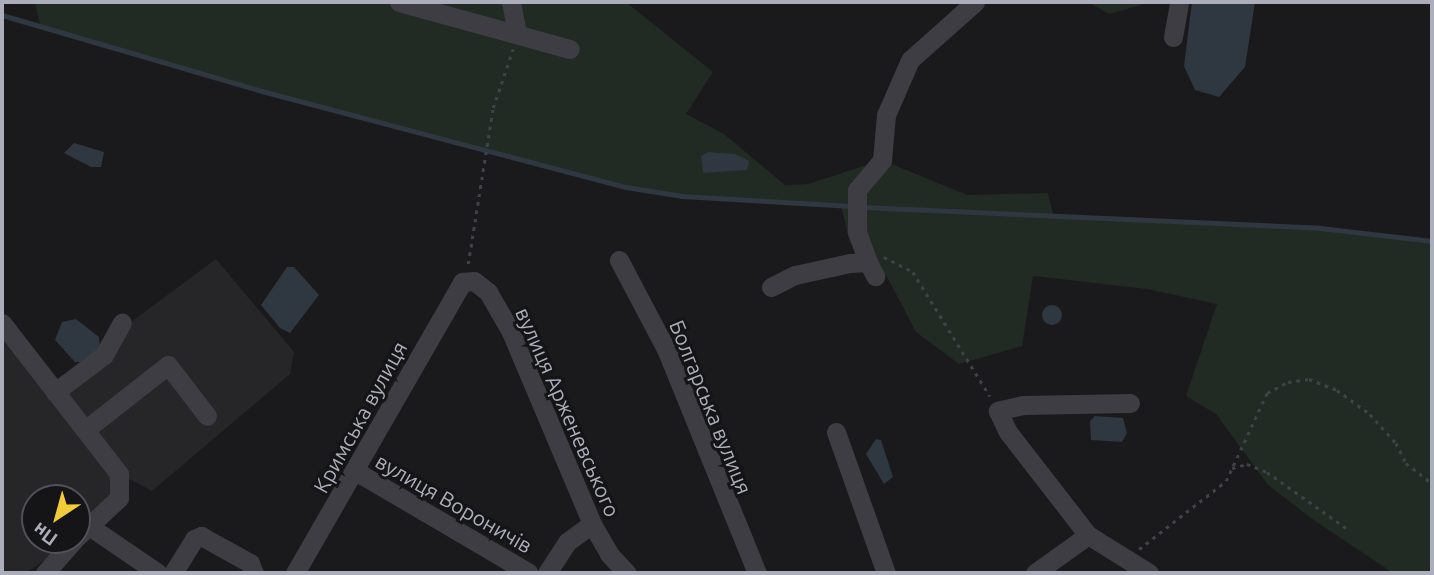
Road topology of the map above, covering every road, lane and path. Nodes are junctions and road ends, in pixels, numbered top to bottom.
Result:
1 (399, 2) edge
2 (511, 2) edge
3 (975, 2) edge
4 (1180, 2) edge
5 (517, 33) junction
6 (1173, 37) dead end
7 (570, 49) dead end
8 (619, 260) dead end
9 (871, 269) junction
10 (462, 282) junction
11 (771, 287) dead end
12 (2, 323) edge
13 (121, 323) dead end
14 (55, 392) junction
15 (1130, 403) dead end
16 (998, 411) junction
17 (208, 416) dead end
18 (85, 430) junction
19 (836, 432) dead end
20 (1232, 468) junction
21 (357, 472) junction
22 (1432, 483) edge
23 (91, 524) edge
24 (592, 524) junction
25 (1346, 528) dead end
26 (1088, 535) junction
27 (91, 540) edge
28 (62, 554) edge
29 (1124, 557) junction
30 (45, 573) edge
31 (158, 573) edge
32 (173, 573) edge
33 (254, 573) edge
34 (295, 573) edge
35 (529, 573) edge
36 (547, 573) edge
37 (627, 573) edge
38 (757, 573) edge
39 (886, 573) edge
40 (1035, 573) edge
41 (1149, 573) edge

1 - 5 street
2 - 5 street
3 - 9 street
4 - 6 street
5 - 7 street
5 - 10 path
8 - 38 street, Болгарська вулиця
9 - 11 street
9 - 16 path
10 - 21 street, Кримська вулиця
10 - 24 street, вулиця Арженевського
12 - 14 street
13 - 14 street
14 - 18 street
15 - 16 street
16 - 26 street
17 - 18 street
18 - 23 street
19 - 39 street
20 - 22 path
20 - 25 path
20 - 29 path
21 - 34 street, Кримська вулиця
21 - 35 street, вулиця Вороничів
24 - 36 street
24 - 37 street, вулиця Арженевського
26 - 29 street
26 - 40 street
27 - 31 street
28 - 30 street
29 - 41 street
32 - 33 street

